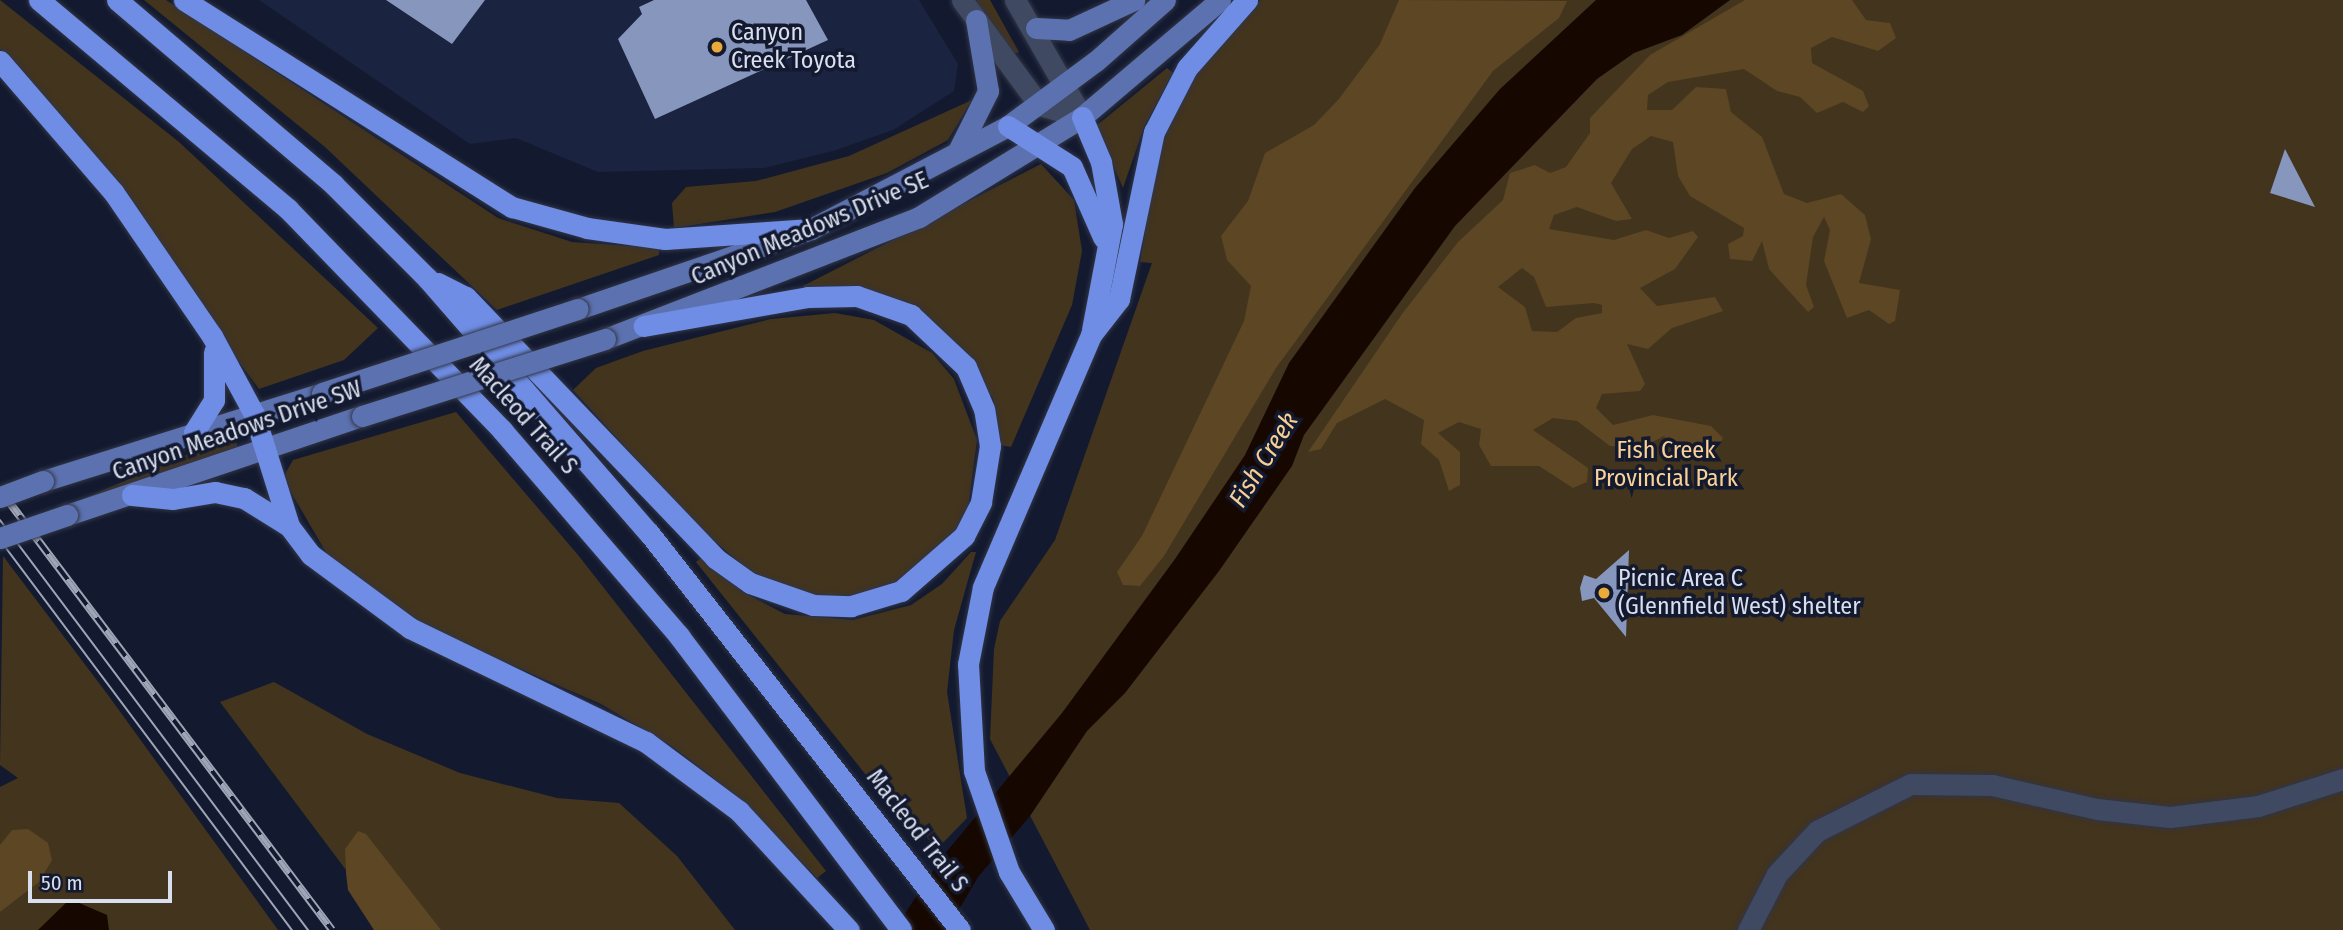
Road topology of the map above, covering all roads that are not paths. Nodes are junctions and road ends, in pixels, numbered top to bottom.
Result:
1 (39, 0) edge
2 (117, 0) edge
3 (184, 0) edge
4 (962, 0) edge
5 (1015, 0) edge
6 (1134, 0) edge
7 (1165, 0) edge
8 (1220, 0) edge
9 (1247, 0) edge
10 (976, 20) junction
11 (1036, 29) junction
12 (0, 61) edge
13 (1066, 83) junction
14 (1039, 104) junction
15 (1082, 117) junction
16 (1008, 126) junction
17 (1044, 144) junction
18 (959, 150) junction
19 (811, 229) junction
20 (1108, 252) junction
21 (427, 278) junction
22 (643, 326) junction
23 (1091, 335) junction
24 (212, 336) junction
25 (466, 345) joint
26 (490, 376) joint
27 (254, 414) junction
28 (194, 432) junction
29 (263, 450) junction
30 (132, 495) junction
31 (0, 497) edge
32 (289, 526) junction
33 (0, 538) edge
34 (2343, 779) edge
35 (849, 930) edge
36 (901, 930) edge
37 (960, 930) edge
38 (1045, 930) edge
39 (1748, 930) edge

1 - 36 highway, Macleod Trail S
2 - 21 highway, Macleod Trail S
3 - 19 highway
4 - 10 street
5 - 11 street
6 - 11 main road
7 - 13 main road, Canyon Meadows Drive SE
8 - 15 main road, Canyon Meadows Drive SE
9 - 23 highway
10 - 14 street
10 - 18 main road
11 - 13 street
12 - 24 highway
13 - 14 main road, Canyon Meadows Drive SE
13 - 15 street
14 - 15 street
14 - 16 main road, Canyon Meadows Drive SE
15 - 17 main road, Canyon Meadows Drive SE
15 - 20 highway
16 - 17 highway
16 - 18 main road, Canyon Meadows Drive SE
17 - 20 highway
17 - 22 main road, Canyon Meadows Drive SE
18 - 19 main road, Canyon Meadows Drive SE
19 - 25 main road, Canyon Meadows Drive SE, bridge
20 - 23 highway
21 - 22 highway
21 - 37 highway, Macleod Trail S
22 - 26 main road, Canyon Meadows Drive SE, bridge
23 - 38 highway
24 - 27 highway
24 - 28 highway
25 - 27 main road, Canyon Meadows Drive SW, bridge
26 - 29 main road, Canyon Meadows Drive SW, bridge
27 - 28 main road, Canyon Meadows Drive SW
27 - 29 highway
28 - 31 main road, Canyon Meadows Drive SW, bridge
29 - 30 main road, Canyon Meadows Drive SW
29 - 32 highway
30 - 32 highway
30 - 33 main road, Canyon Meadows Drive SW, bridge
32 - 35 highway
34 - 39 street

